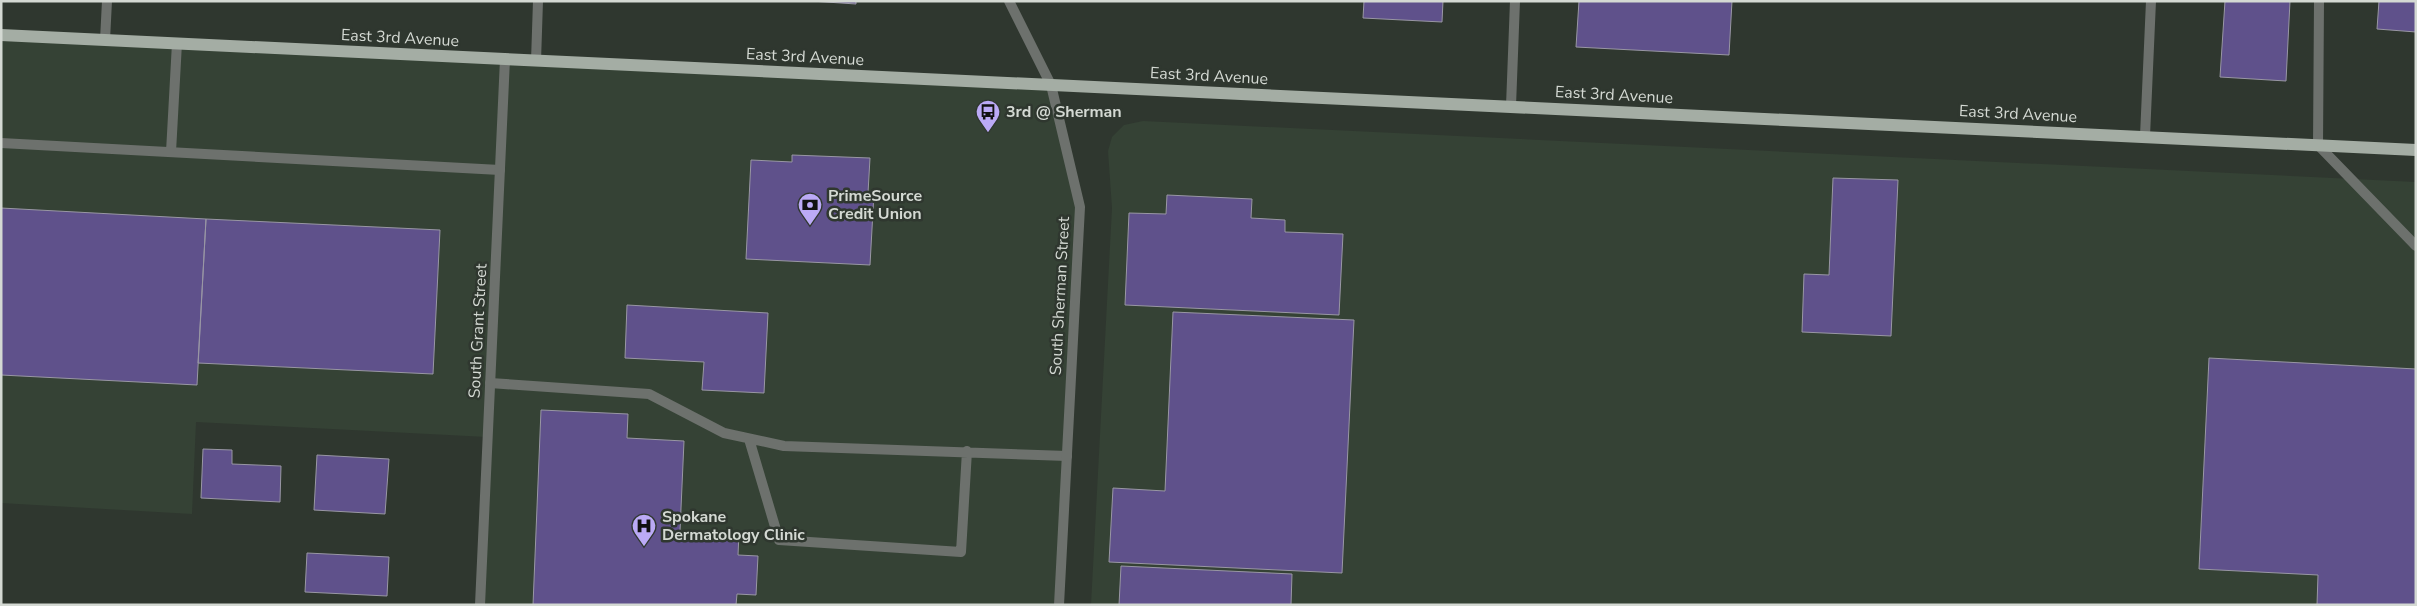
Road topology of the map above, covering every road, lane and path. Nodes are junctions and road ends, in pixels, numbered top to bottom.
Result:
1 (107, 1) edge
2 (538, 1) edge
3 (1009, 1) edge
4 (1515, 1) edge
5 (2151, 1) edge
6 (2319, 1) edge
7 (1, 35) edge
8 (105, 40) junction
9 (177, 43) junction
10 (505, 59) junction
11 (536, 61) junction
12 (1051, 85) junction
13 (1511, 106) junction
14 (2145, 136) junction
15 (1, 143) edge
16 (2318, 145) junction
17 (2416, 150) edge
18 (171, 152) junction
19 (500, 170) junction
20 (2416, 246) edge
21 (490, 383) junction
22 (749, 439) junction
23 (967, 451) junction
24 (1067, 456) junction
25 (480, 605) edge
26 (1059, 605) edge

1 - 8 street
2 - 11 street
3 - 12 street, South Sherman Street
4 - 13 street
5 - 14 street
6 - 16 street
7 - 8 main road, East 3rd Avenue
8 - 9 main road, East 3rd Avenue
9 - 10 main road, East 3rd Avenue
9 - 18 street
10 - 11 main road, East 3rd Avenue
10 - 19 street, South Grant Street
11 - 12 main road, East 3rd Avenue
12 - 13 main road, East 3rd Avenue
12 - 24 street, South Sherman Street
13 - 14 main road, East 3rd Avenue
14 - 16 main road, East 3rd Avenue
15 - 18 street
16 - 17 main road, East 3rd Avenue
16 - 20 street
18 - 19 street
19 - 21 street, South Grant Street
21 - 22 street
21 - 25 street, South Grant Street
22 - 23 street
22 - 23 street
23 - 24 street
24 - 26 street, South Sherman Street

